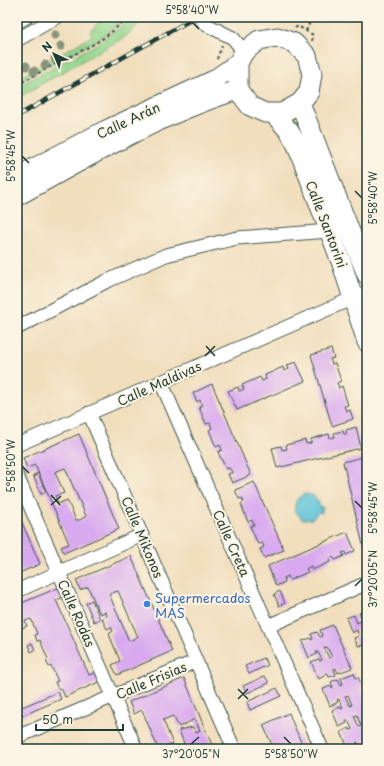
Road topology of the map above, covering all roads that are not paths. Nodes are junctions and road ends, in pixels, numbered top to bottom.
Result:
1 (26, 17) edge
2 (56, 17) edge
3 (200, 17) edge
4 (17, 22) edge
5 (17, 40) edge
6 (241, 57) junction
7 (238, 90) junction
8 (300, 103) junction
9 (273, 113) junction
10 (17, 176) edge
11 (17, 196) edge
12 (330, 231) junction
13 (367, 275) edge
14 (360, 295) edge
15 (17, 328) edge
16 (367, 342) edge
17 (161, 382) junction
18 (89, 413) junction
19 (17, 445) edge
20 (17, 476) edge
21 (142, 535) junction
22 (59, 572) junction
23 (367, 583) edge
24 (17, 591) edge
25 (268, 626) junction
26 (196, 660) junction
27 (113, 696) junction
28 (17, 737) edge
29 (136, 749) edge
30 (234, 749) edge
31 (322, 749) edge

1 - 4 street
2 - 5 street
3 - 6 street
6 - 7 street
6 - 8 street
6 - 10 street, Calle Arán
7 - 9 street
7 - 11 street, Calle Arán
8 - 9 street
8 - 13 street, Calle Santorini
9 - 12 street, Calle Santorini
12 - 14 street, Calle Santorini
12 - 15 street
14 - 16 street, Calle Santorini
14 - 17 street, Calle Maldivas
17 - 18 street, Calle Maldivas
17 - 25 street, Calle Creta
18 - 19 street, Calle Maldivas
18 - 21 street, Calle Mikonos
20 - 22 street, Calle Rodas
21 - 22 street
21 - 26 street, Calle Mikonos
22 - 24 street
22 - 27 street, Calle Rodas
23 - 25 street
25 - 31 street, Calle Creta
26 - 27 street, Calle Frisias
26 - 30 street, Calle Mikonos
27 - 28 street, Calle Frisias
27 - 29 street, Calle Rodas

